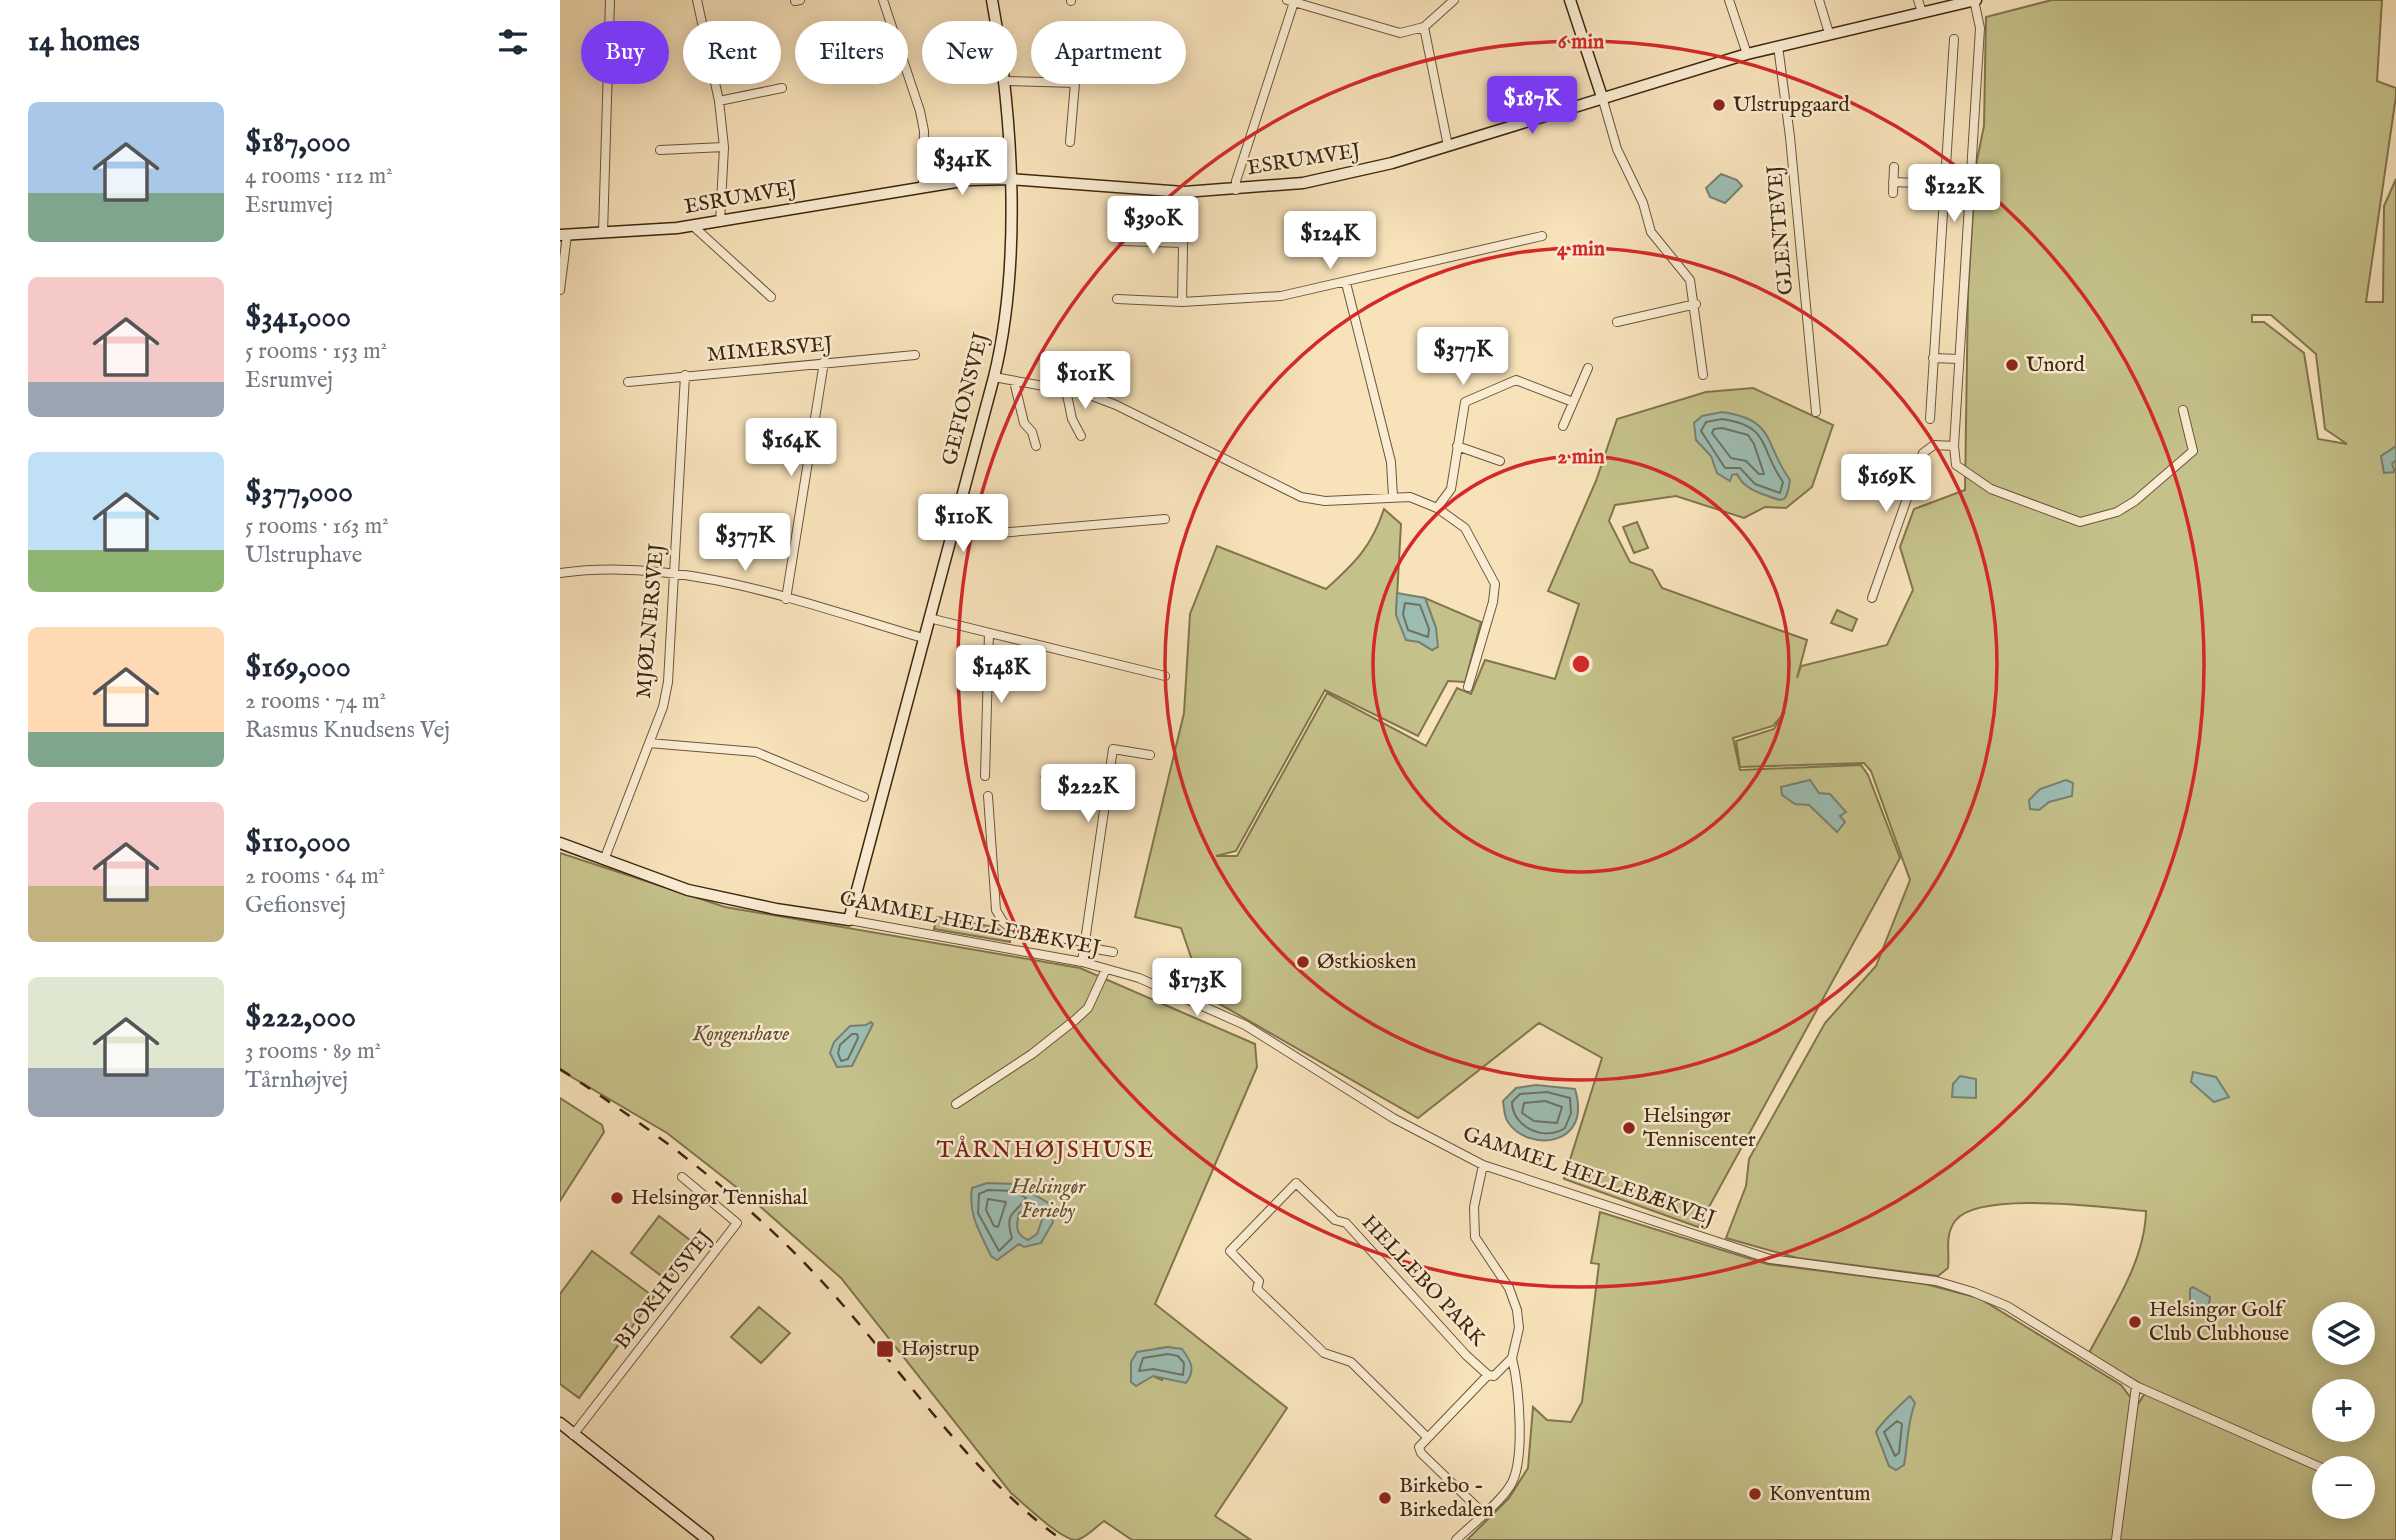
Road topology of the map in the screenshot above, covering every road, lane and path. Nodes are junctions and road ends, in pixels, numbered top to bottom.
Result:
1 (610, 0) edge
2 (697, 0) edge
3 (883, 0) edge
4 (992, 0) edge
5 (1454, 0) edge
6 (1570, 0) edge
7 (1728, 0) edge
8 (1819, 0) edge
9 (1918, 0) edge
10 (1975, 0) edge
11 (1291, 1) edge
12 (1922, 12) junction
13 (995, 21) edge
14 (1424, 27) junction
15 (1829, 33) junction
16 (1954, 39) dead end
17 (1778, 46) junction
18 (1746, 54) junction
19 (1017, 81) edge
20 (1005, 84) edge
21 (782, 88) dead end
22 (1602, 97) junction
23 (719, 101) junction
24 (1070, 142) dead end
25 (1448, 146) junction
26 (724, 147) junction
27 (660, 150) dead end
28 (1894, 167) dead end
29 (1010, 179) junction
30 (1893, 182) junction
31 (923, 186) junction
32 (1944, 187) junction
33 (1236, 190) junction
34 (1970, 191) junction
35 (1184, 192) junction
36 (1893, 193) dead end
37 (720, 222) junction
38 (693, 226) junction
39 (603, 233) junction
40 (564, 235) edge
41 (1542, 236) dead end
42 (1123, 241) dead end
43 (1183, 243) junction
44 (1346, 282) junction
45 (560, 290) edge
46 (771, 297) dead end
47 (1117, 299) dead end
48 (1182, 302) junction
49 (1696, 304) junction
50 (1617, 322) dead end
51 (915, 355) dead end
52 (1933, 358) junction
53 (1959, 359) junction
54 (824, 362) junction
55 (1588, 368) dead end
56 (685, 375) junction
57 (1703, 376) dead end
58 (993, 377) junction
59 (1014, 381) junction
60 (628, 382) dead end
61 (1066, 390) junction
62 (1573, 402) junction
63 (2183, 410) dead end
64 (1816, 412) dead end
65 (1930, 419) dead end
66 (1563, 426) dead end
67 (1081, 436) dead end
68 (1036, 446) dead end
69 (1457, 446) junction
70 (1954, 446) junction
71 (1500, 461) dead end
72 (1393, 497) junction
73 (1437, 508) junction
74 (1165, 519) dead end
75 (951, 537) junction
76 (560, 573) edge
77 (674, 573) junction
78 (1872, 598) dead end
79 (786, 599) junction
80 (929, 618) junction
81 (989, 633) junction
82 (923, 638) junction
83 (1166, 676) dead end
84 (1468, 687) dead end
85 (649, 743) junction
86 (1150, 755) dead end
87 (985, 776) dead end
88 (988, 796) dead end
89 (864, 797) dead end
90 (560, 843) edge
91 (604, 860) junction
92 (849, 920) junction
93 (1085, 945) junction
94 (1113, 952) dead end
95 (1082, 962) junction
96 (1106, 969) junction
97 (956, 1104) dead end
98 (1483, 1165) junction
99 (682, 1177) dead end
100 (1512, 1358) junction
101 (1488, 1375) junction
102 (2136, 1386) junction
103 (560, 1423) edge
104 (573, 1435) junction
105 (1427, 1437) junction
106 (2312, 1464) edge
107 (1483, 1513) junction
108 (708, 1540) edge
109 (1456, 1540) edge
110 (2116, 1540) edge

1 - 39 street
2 - 23 street
3 - 31 street
4 - 13 main road, GEFIONSVEJ
5 - 14 street
6 - 22 main road
7 - 18 street
8 - 15 street
9 - 12 street
10 - 12 main road, ESRUMVEJ
10 - 34 street
11 - 14 street
11 - 33 street
12 - 15 main road, ESRUMVEJ
14 - 25 street
15 - 17 main road, ESRUMVEJ
16 - 32 street
17 - 18 main road, ESRUMVEJ
17 - 64 street, GLENTEVEJ
18 - 22 main road, ESRUMVEJ
19 - 24 street
20 - 29 main road, GEFIONSVEJ
21 - 23 street
22 - 25 main road, ESRUMVEJ
22 - 49 street
23 - 26 street
25 - 33 main road, ESRUMVEJ
26 - 27 street
26 - 37 street
28 - 30 street
29 - 31 main road, ESRUMVEJ
29 - 35 main road, ESRUMVEJ
29 - 58 main road, GEFIONSVEJ
30 - 32 street
30 - 36 street
31 - 37 main road, ESRUMVEJ
32 - 34 street
32 - 52 street
33 - 35 main road, ESRUMVEJ
34 - 53 street
35 - 43 street
37 - 38 main road, ESRUMVEJ
38 - 39 main road, ESRUMVEJ
38 - 46 street
39 - 40 main road, ESRUMVEJ
40 - 45 street
41 - 44 street
42 - 43 street
43 - 48 street
44 - 48 street
44 - 72 street
47 - 48 street
49 - 50 street
49 - 57 street
51 - 54 street, MIMERSVEJ
52 - 53 street
52 - 65 street
53 - 70 street
54 - 56 street, MIMERSVEJ
54 - 79 street
55 - 62 street
56 - 60 street, MIMERSVEJ
56 - 77 street, MJØLNERSVEJ
58 - 59 street
58 - 75 main road, GEFIONSVEJ
59 - 61 street
59 - 68 street
61 - 67 street
61 - 72 street
62 - 66 street
62 - 69 street
63 - 70 street
69 - 71 street
69 - 73 street
70 - 78 street
72 - 73 street
73 - 84 street
74 - 75 street
75 - 80 main road, GEFIONSVEJ
76 - 77 street
77 - 79 street
77 - 85 street, MJØLNERSVEJ
79 - 82 street
80 - 81 street
80 - 82 main road, GEFIONSVEJ
81 - 83 street
81 - 87 street
82 - 92 main road, GEFIONSVEJ
85 - 89 street
85 - 91 street, MJØLNERSVEJ
86 - 93 street
88 - 93 street
90 - 91 main road, GAMMEL HELLEBÆKVEJ
91 - 92 main road, GAMMEL HELLEBÆKVEJ
92 - 95 street, GAMMEL HELLEBÆKVEJ
93 - 94 street
93 - 95 street
95 - 96 street, GAMMEL HELLEBÆKVEJ
96 - 97 street
96 - 98 street, GAMMEL HELLEBÆKVEJ
98 - 100 street, HELLEBO PARK
98 - 102 street, GAMMEL HELLEBÆKVEJ
99 - 104 street, BLOKHUSVEJ
100 - 101 street, HELLEBO PARK
100 - 107 street, HELLEBO PARK
101 - 105 street, HELLEBO PARK
101 - 105 street, HELLEBO PARK
102 - 106 street, GAMMEL HELLEBÆKVEJ
102 - 110 street
103 - 104 main road
104 - 108 main road
105 - 107 street
107 - 109 street, HELLEBO PARK

